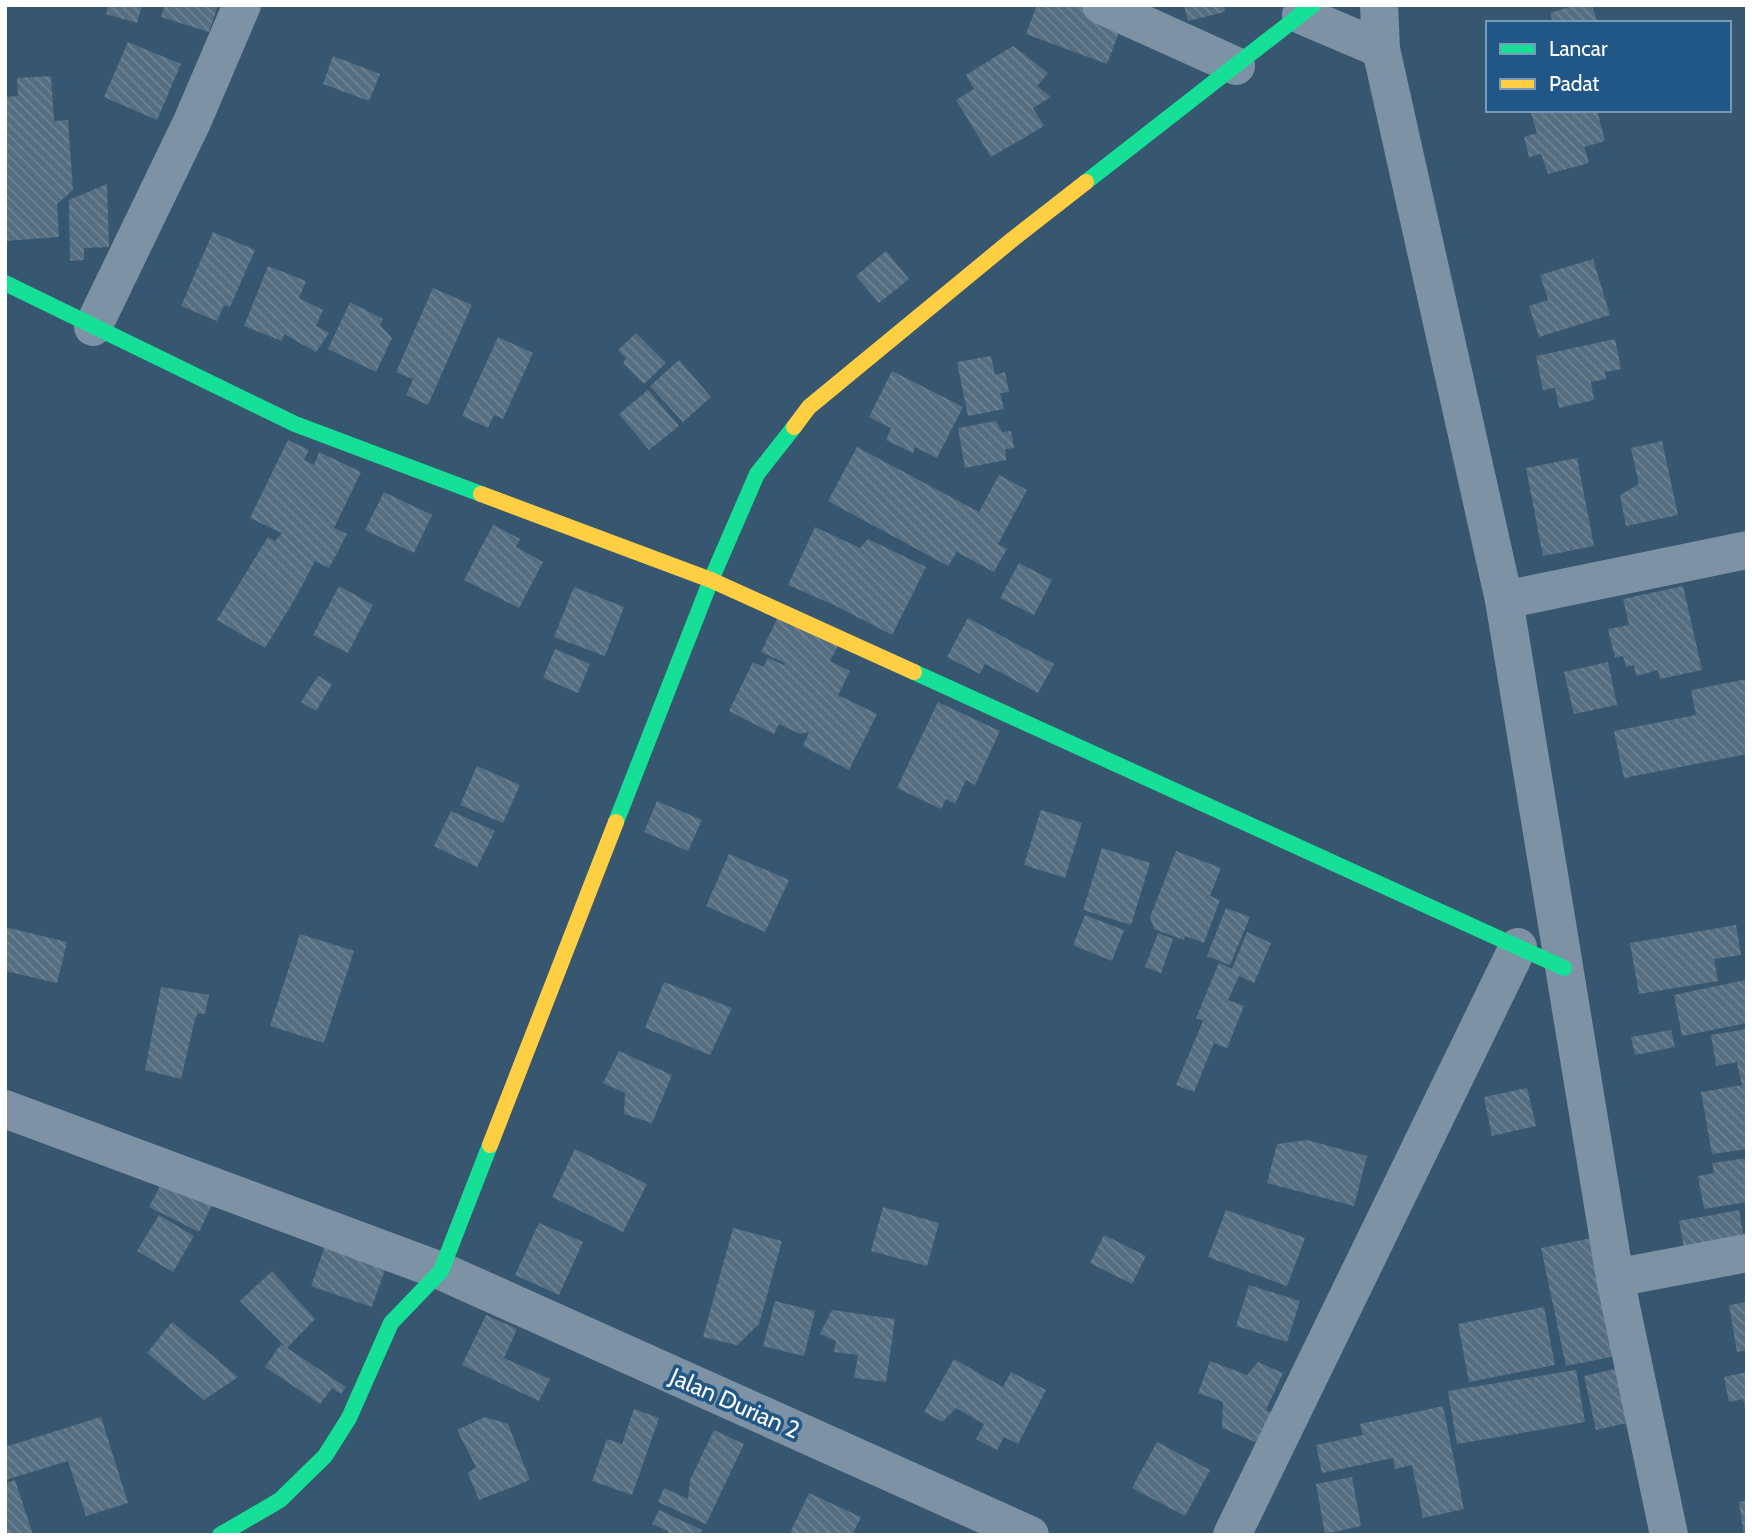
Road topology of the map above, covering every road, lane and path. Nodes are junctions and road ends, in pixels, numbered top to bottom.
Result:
1 (242, 5) edge
2 (1101, 5) edge
3 (1379, 5) edge
4 (1307, 10) edge
5 (1381, 49) junction
6 (1236, 66) junction
7 (5, 283) edge
8 (93, 327) junction
9 (1747, 550) edge
10 (711, 580) junction
11 (1504, 600) junction
12 (1518, 947) junction
13 (1564, 968) junction
14 (5, 1109) edge
15 (1747, 1253) edge
16 (441, 1271) junction
17 (1615, 1278) junction
18 (223, 1534) edge
19 (1030, 1535) edge
20 (1232, 1535) edge
21 (1669, 1535) edge

1 - 8 street
2 - 6 street
3 - 5 street
4 - 5 street
4 - 6 street
5 - 11 street
6 - 10 street
7 - 8 street
8 - 10 street
9 - 11 street
10 - 12 street
10 - 16 street
11 - 13 street
12 - 13 street
12 - 20 street
13 - 17 street
14 - 16 street, Jalan Durian 2
15 - 17 street
16 - 18 street
16 - 19 street, Jalan Durian 2
17 - 21 street

